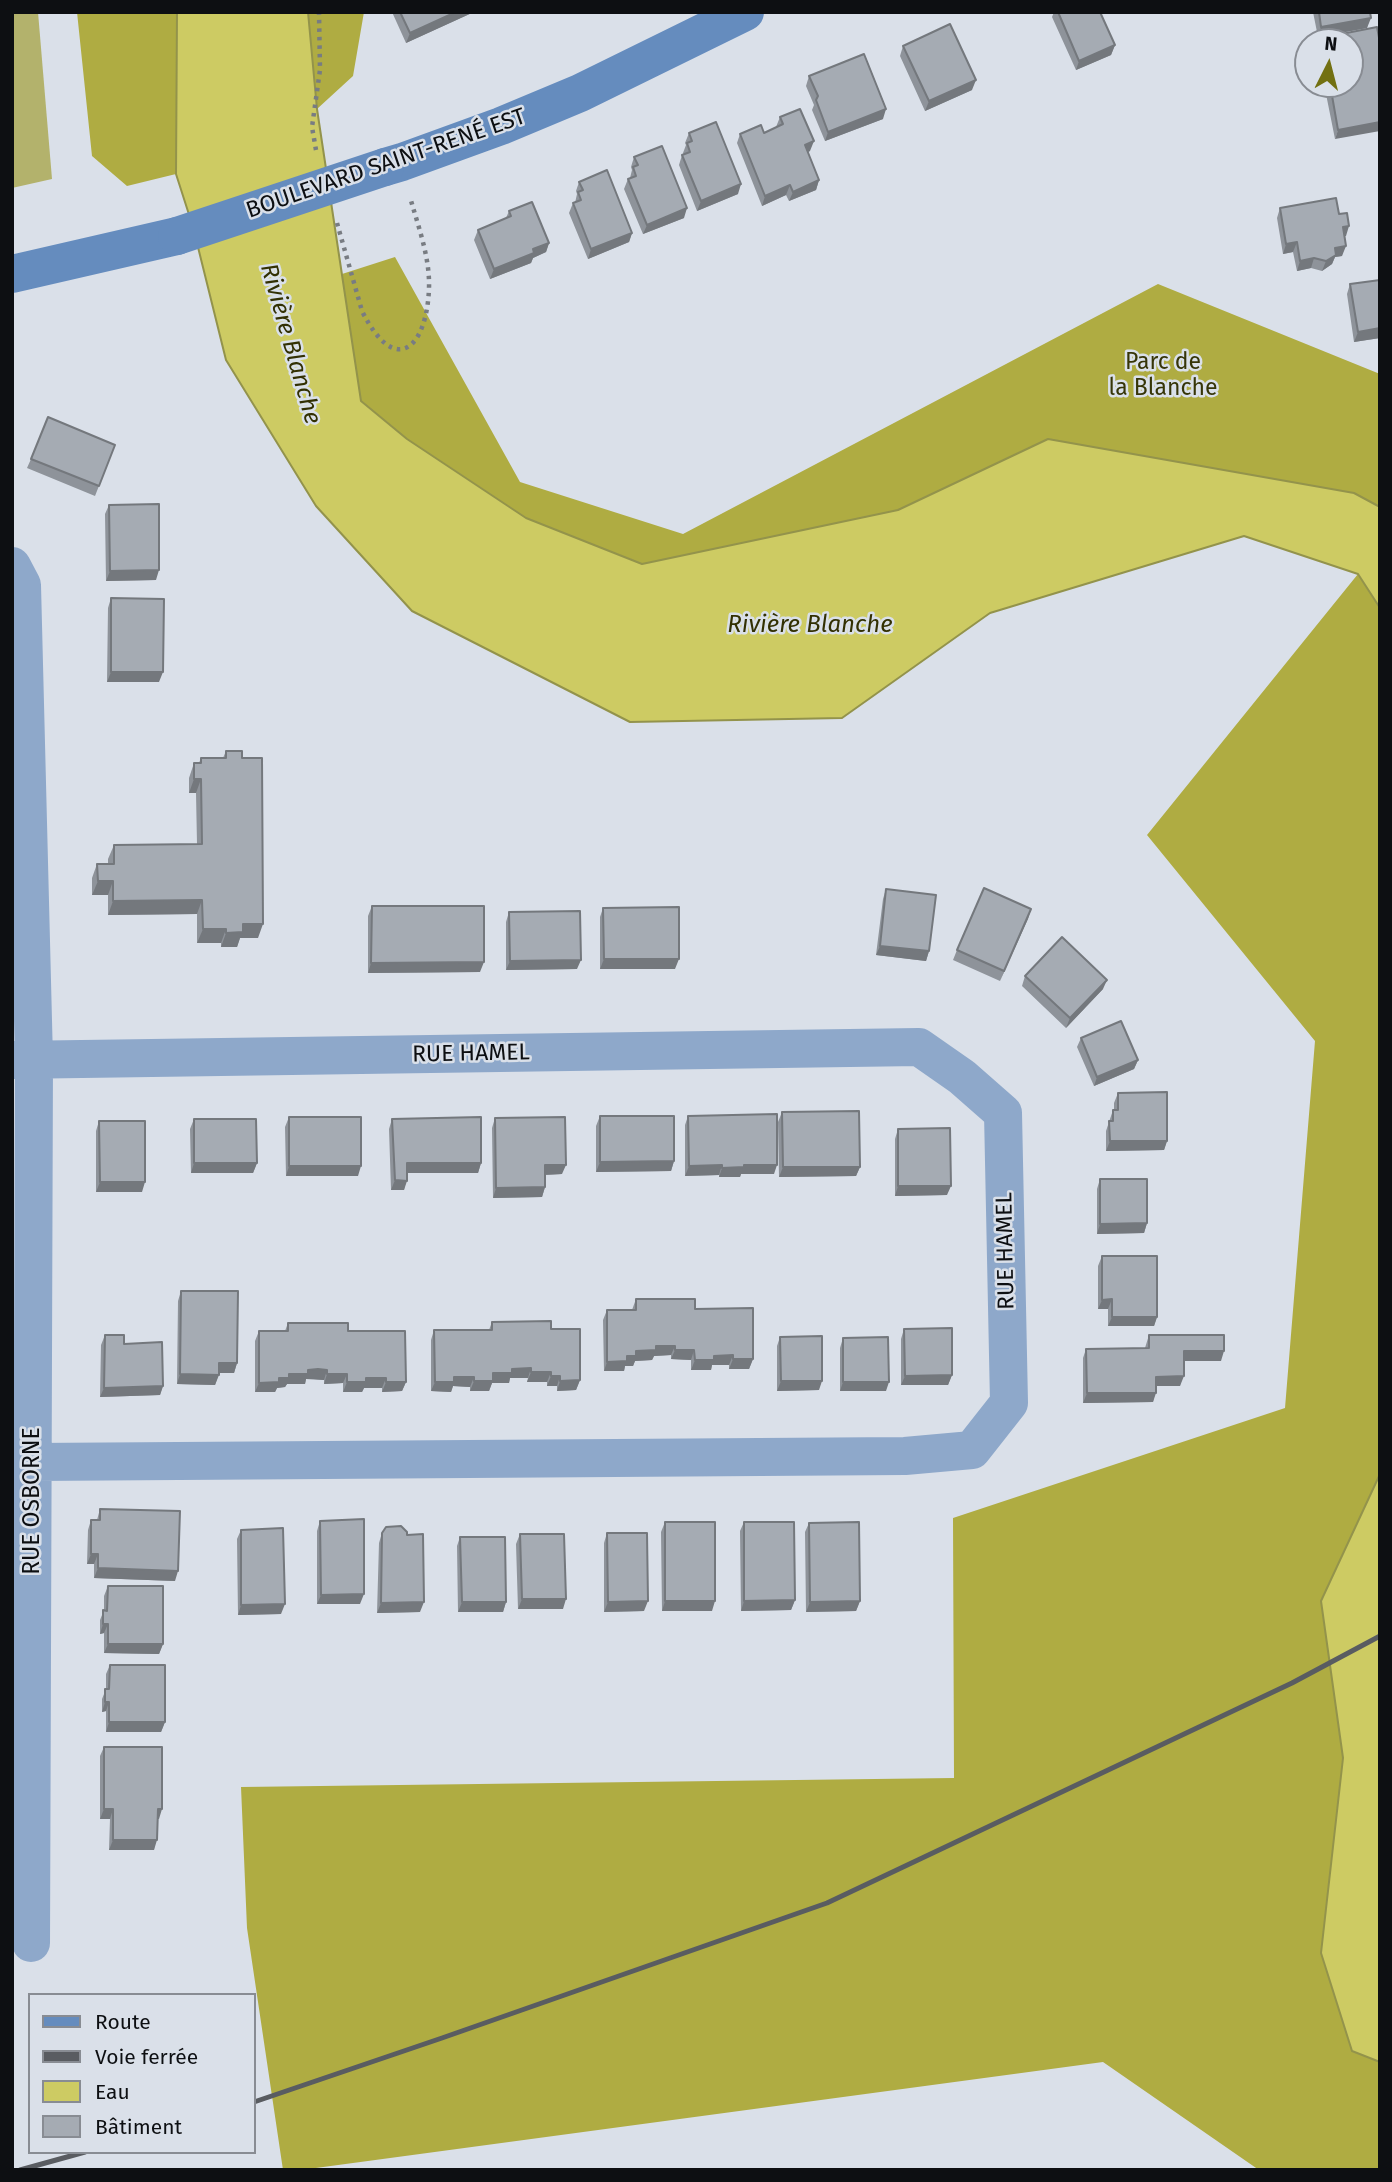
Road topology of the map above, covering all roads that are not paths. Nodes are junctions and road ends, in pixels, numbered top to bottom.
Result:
1 (745, 12) edge
2 (12, 274) edge
3 (12, 566) edge
4 (23, 1060) edge
5 (33, 1462) junction
6 (31, 1943) dead end

1 - 2 street, BOULEVARD SAINT-RENÉ EST, bridge
3 - 4 street, RUE OSBORNE
4 - 5 street, RUE OSBORNE
4 - 5 street, RUE HAMEL
5 - 6 street, RUE OSBORNE

